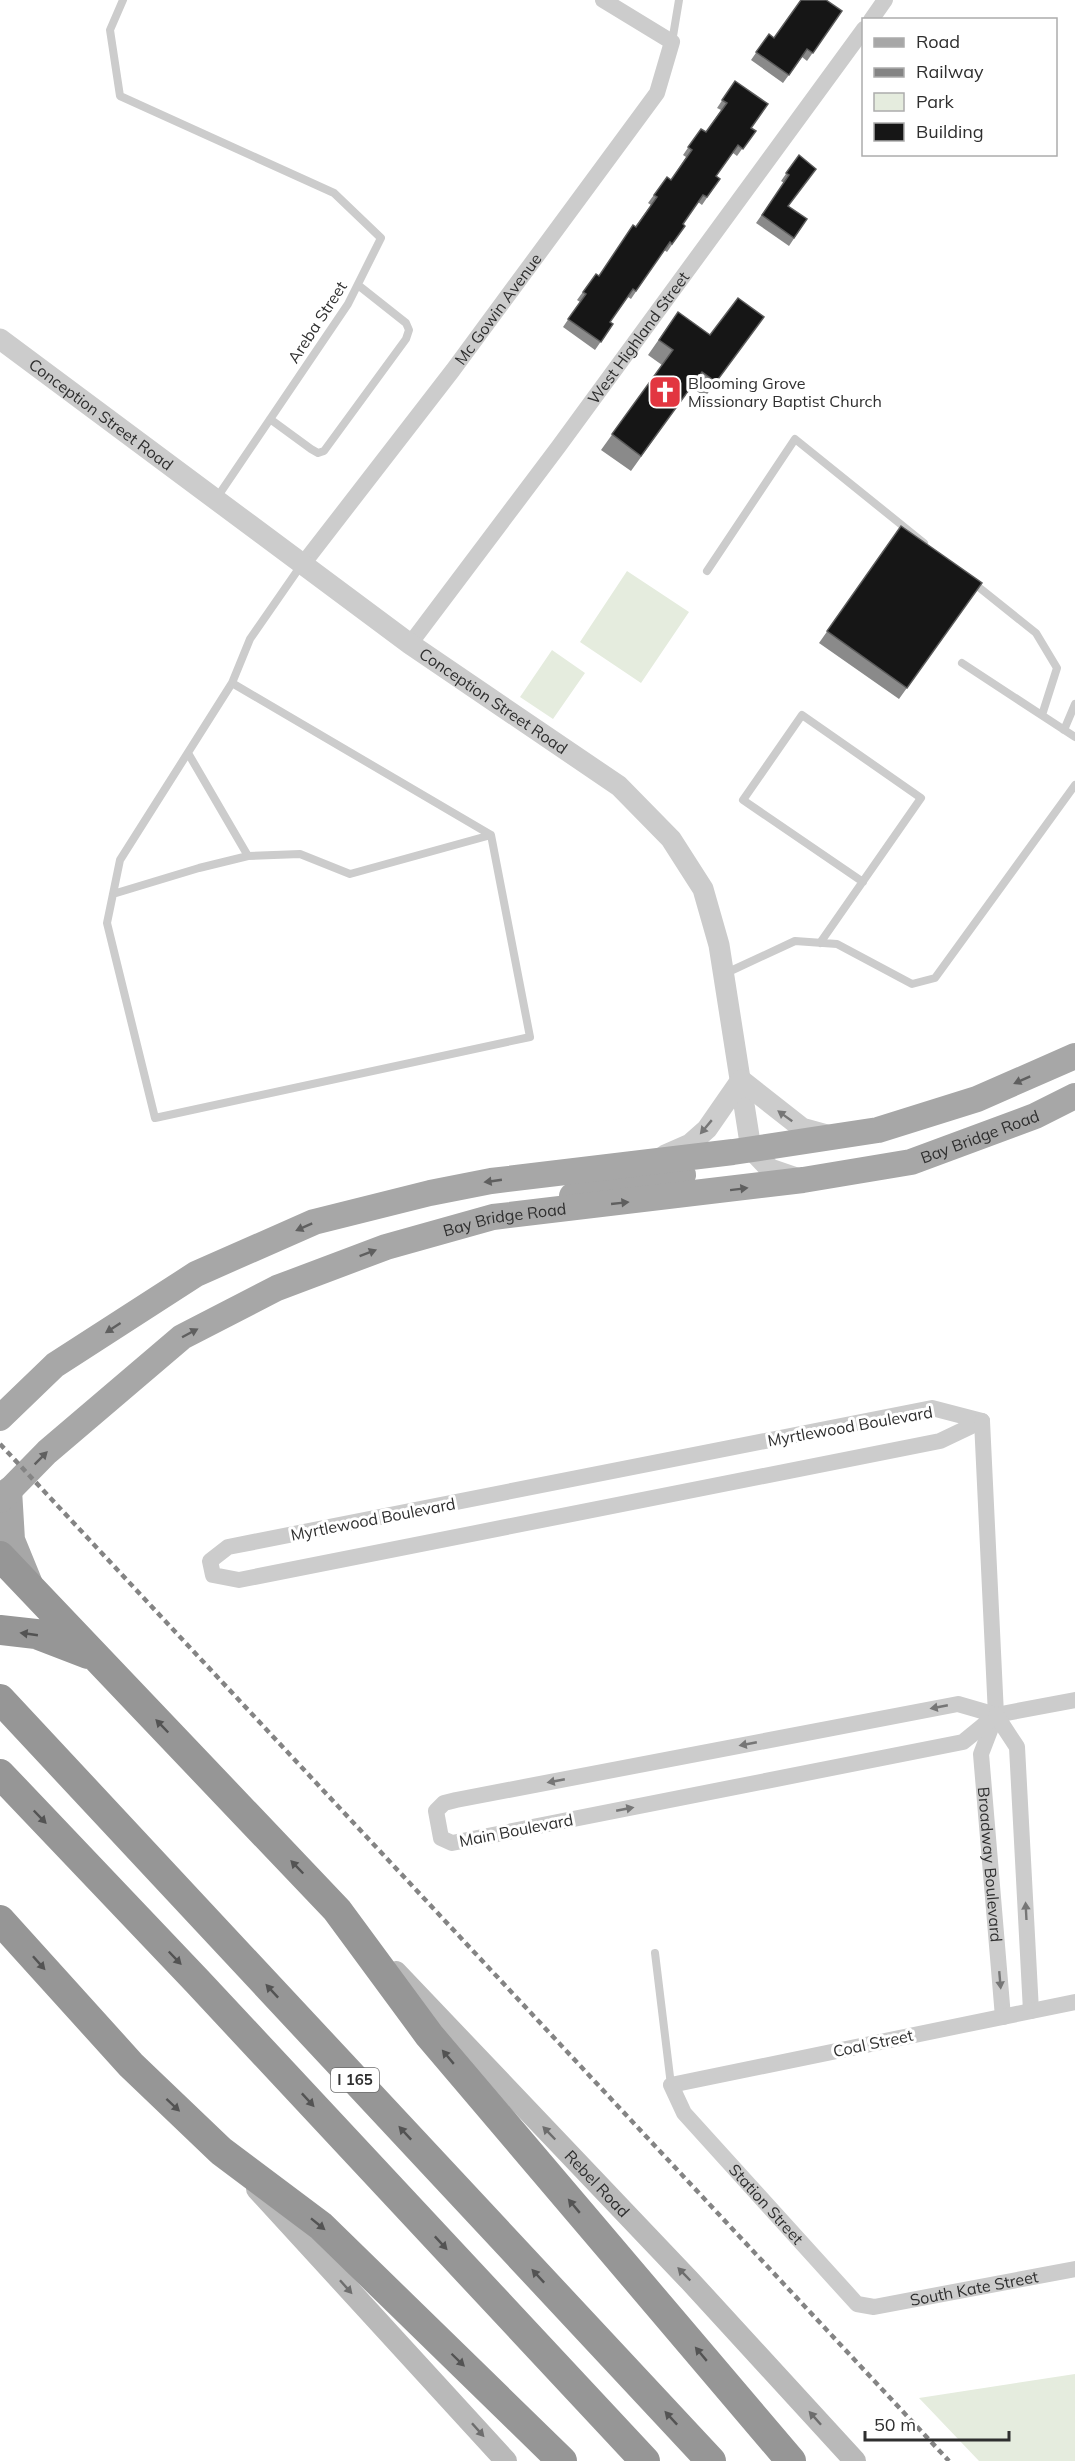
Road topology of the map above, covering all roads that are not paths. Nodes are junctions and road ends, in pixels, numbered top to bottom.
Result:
1 (123, 0) edge
2 (603, 0) edge
3 (679, 0) edge
4 (885, 0) edge
5 (872, 18) edge
6 (862, 32) edge
7 (672, 42) junction
8 (358, 285) junction
9 (0, 339) edge
10 (270, 419) junction
11 (215, 499) junction
12 (934, 551) edge
13 (303, 564) junction
14 (707, 571) dead end
15 (962, 573) edge
16 (410, 644) junction
17 (962, 663) dead end
18 (232, 683) junction
19 (1075, 704) edge
20 (1042, 716) junction
21 (1064, 730) junction
22 (1075, 737) edge
23 (188, 753) junction
24 (1075, 785) edge
25 (491, 835) junction
26 (248, 856) junction
27 (863, 882) junction
28 (113, 894) junction
29 (820, 943) junction
30 (724, 975) junction
31 (1075, 1056) edge
32 (741, 1080) junction
33 (1074, 1097) edge
34 (837, 1137) junction
35 (751, 1149) junction
36 (647, 1162) junction
37 (803, 1180) junction
38 (542, 1212) junction
39 (0, 1418) edge
40 (982, 1421) junction
41 (5, 1495) edge
42 (0, 1556) edge
43 (32, 1590) junction
44 (0, 1630) edge
45 (96, 1657) junction
46 (0, 1699) edge
47 (1075, 1700) edge
48 (996, 1715) junction
49 (0, 1774) edge
50 (337, 1910) junction
51 (0, 1920) edge
52 (655, 1953) dead end
53 (1075, 2002) edge
54 (1031, 2011) junction
55 (1003, 2017) junction
56 (671, 2085) junction
57 (221, 2151) junction
58 (1075, 2269) edge
59 (874, 2307) joint
60 (552, 2451) edge
61 (506, 2461) edge
62 (645, 2461) edge
63 (711, 2461) edge
64 (791, 2461) edge
65 (855, 2461) edge

1 - 8 lane, Areba Street
2 - 7 street
3 - 7 lane
4 - 5 street
6 - 16 street, West Highland Street
7 - 13 street, Mc Gowin Avenue
8 - 10 lane, Areba Street
8 - 10 lane
9 - 11 street, Conception Street Road
10 - 11 lane, Areba Street
11 - 13 street, Conception Street Road
12 - 14 lane
13 - 16 street, Conception Street Road
13 - 18 lane
15 - 20 lane
16 - 30 street, Conception Street Road
17 - 20 lane
18 - 23 lane
18 - 25 lane
19 - 21 lane
20 - 21 lane
21 - 22 lane
23 - 26 lane
23 - 28 lane
24 - 29 lane
25 - 26 lane
25 - 28 lane
26 - 28 lane
27 - 27 lane
27 - 29 lane
29 - 30 lane
30 - 32 street, Conception Street Road
31 -> 34 main road
34 -> 32 street
32 - 35 street, Conception Street Road
32 -> 36 street
33 - 37 main road, Bay Bridge Road
34 - 35 main road
35 - 36 main road
35 - 37 street
35 - 38 main road
36 -> 39 main road
38 -> 37 main road, Bay Bridge Road
41 -> 38 main road, Bay Bridge Road
40 - 40 street, Myrtlewood Boulevard
40 - 48 street, Broadway Boulevard
41 - 43 main road
42 - 43 highway
43 - 45 highway
45 -> 44 highway
50 -> 45 highway
63 -> 46 highway, I 165
47 - 48 street, Main Boulevard
48 -> 48 street, Main Boulevard
54 -> 48 street, Broadway Boulevard
48 -> 55 street, Broadway Boulevard
49 -> 62 highway, I 165
64 -> 50 highway
65 -> 50 main road, Rebel Road
51 -> 57 highway
52 - 56 lane
53 - 54 street, Coal Street
54 - 55 street, Coal Street
55 - 56 street, Coal Street
56 - 59 street, Station Street
57 -> 60 highway
57 -> 61 main road
58 - 59 street, South Kate Street

